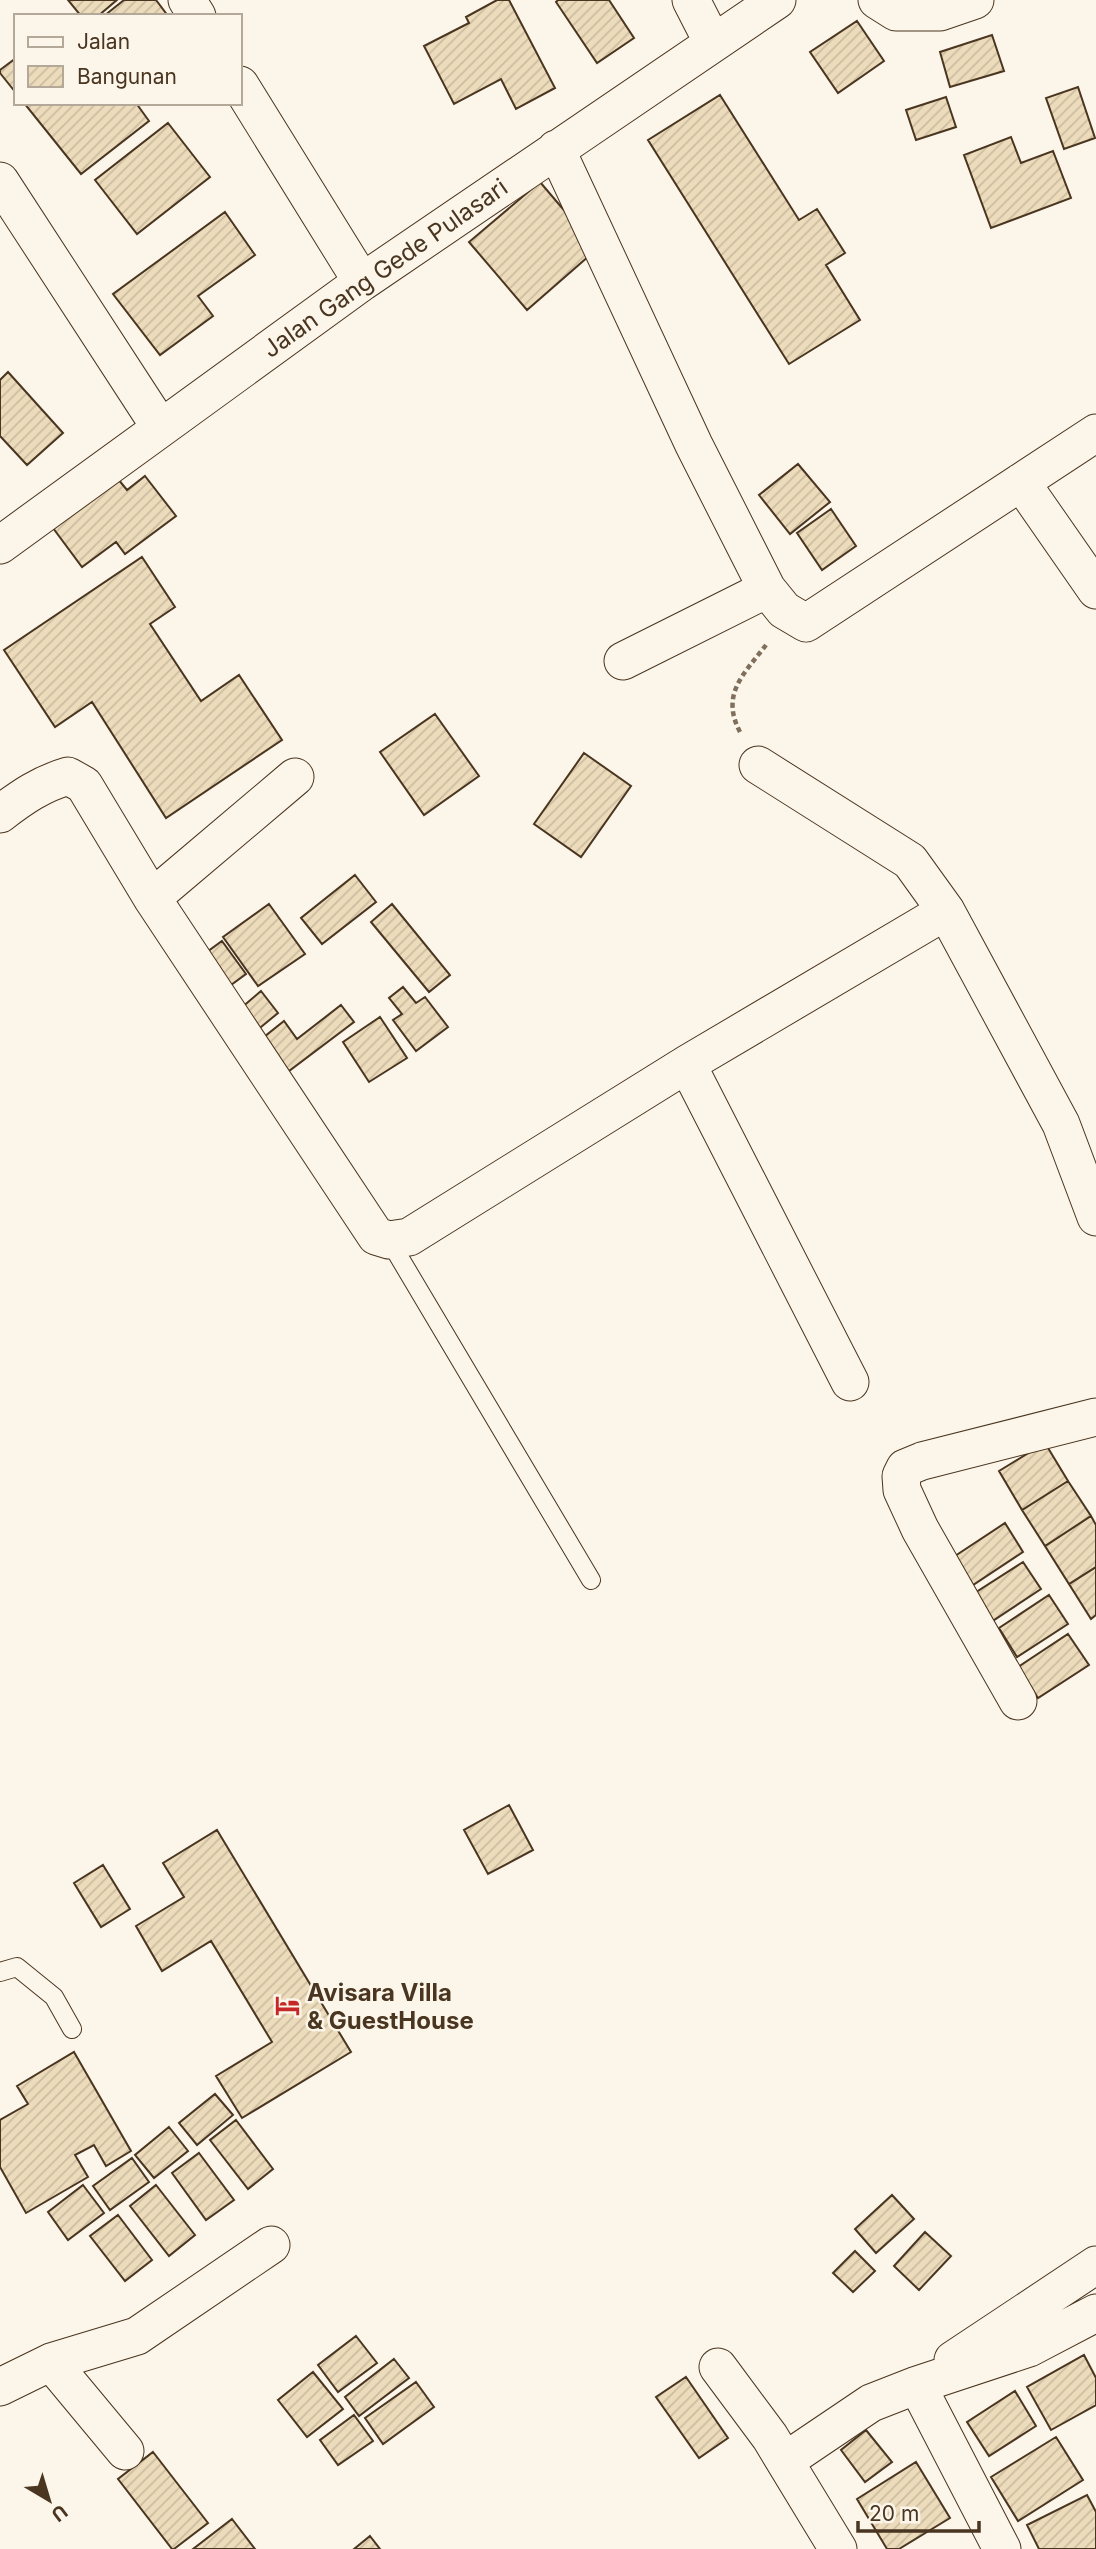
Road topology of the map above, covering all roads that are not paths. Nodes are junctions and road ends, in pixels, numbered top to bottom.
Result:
1 (691, 0) edge
2 (777, 0) edge
3 (877, 0) edge
4 (975, 0) edge
5 (713, 43) junction
6 (242, 88) edge
7 (556, 149) junction
8 (0, 181) edge
9 (362, 282) junction
10 (160, 427) junction
11 (1096, 433) edge
12 (1021, 482) junction
13 (0, 545) edge
14 (767, 589) junction
15 (1096, 590) edge
16 (623, 661) dead end
17 (758, 765) road end
18 (295, 776) dead end
19 (0, 814) edge
20 (152, 898) junction
21 (946, 911) junction
22 (687, 1064) junction
23 (1096, 1217) edge
24 (389, 1240) junction
25 (849, 1382) dead end
26 (1096, 1417) edge
27 (591, 1580) dead end
28 (1018, 1701) dead end
29 (0, 1972) edge
30 (72, 2029) dead end
31 (271, 2245) dead end
32 (1096, 2265) edge
33 (1096, 2313) edge
34 (51, 2362) junction
35 (718, 2367) dead end
36 (918, 2385) junction
37 (0, 2387) edge
38 (125, 2451) dead end
39 (785, 2461) junction
40 (838, 2549) edge
41 (1002, 2549) edge

1 - 5 street
2 - 5 street, Jalan Gang Gede Pulasari
3 - 4 street
5 - 7 street, Jalan Gang Gede Pulasari
6 - 9 street
7 - 9 street, Jalan Gang Gede Pulasari
7 - 14 street
8 - 10 street
9 - 10 street, Jalan Gang Gede Pulasari
10 - 13 street, Jalan Gang Gede Pulasari
11 - 12 street
12 - 14 street
12 - 15 street
14 - 16 street
17 - 21 street
18 - 20 street
19 - 20 street
20 - 24 street
21 - 22 street
21 - 23 street
22 - 24 street
22 - 25 street
24 - 27 lane
26 - 28 street
29 - 30 lane
31 - 34 street
32 - 36 street
33 - 36 street
34 - 37 street
34 - 38 street
35 - 39 street
36 - 39 street
36 - 41 street
39 - 40 street

